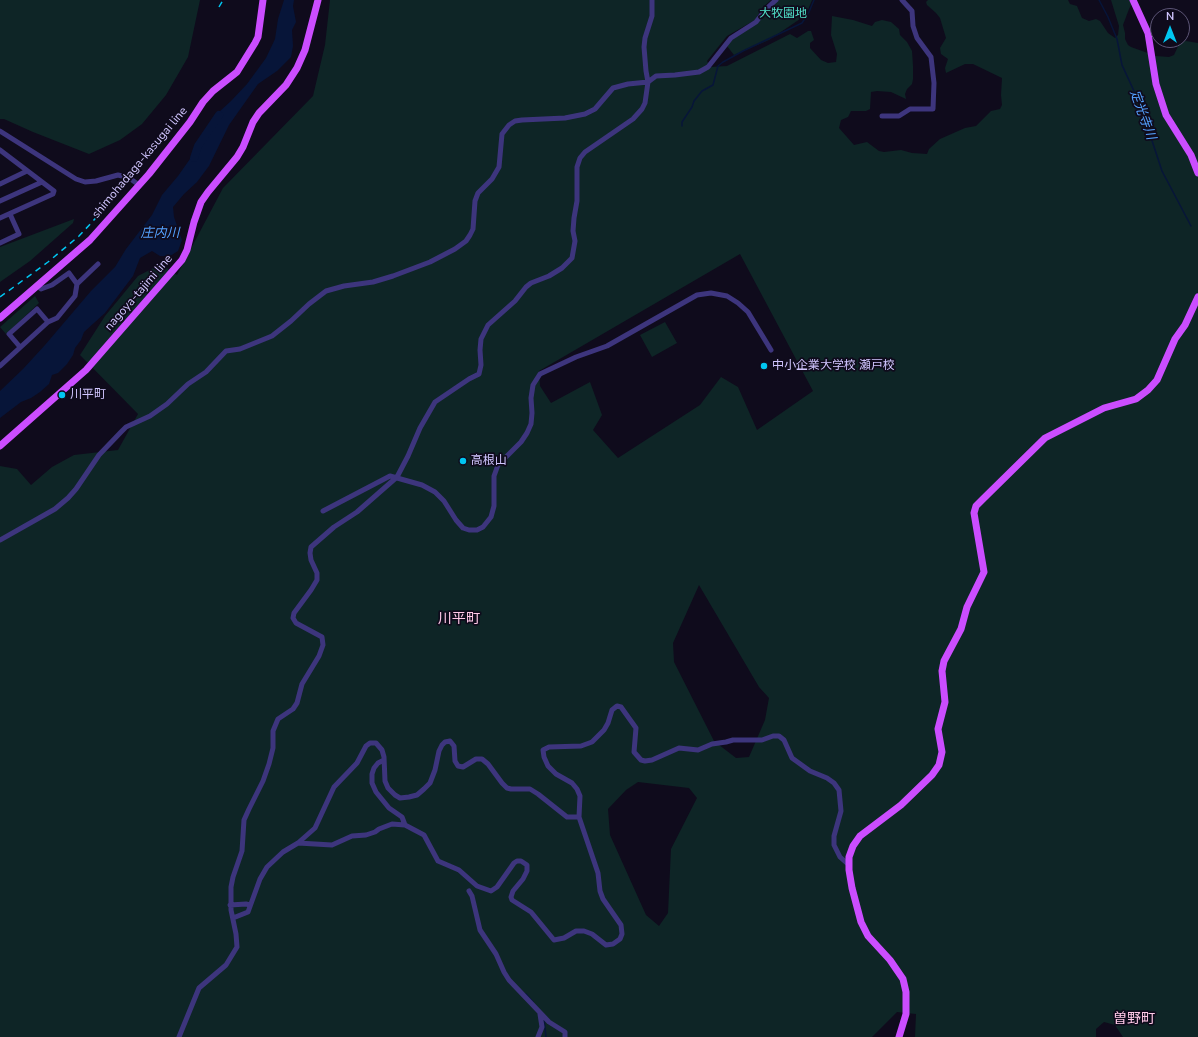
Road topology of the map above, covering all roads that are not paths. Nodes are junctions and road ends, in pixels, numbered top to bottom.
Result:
1 (263, 0) edge
2 (318, 0) edge
3 (652, 0) edge
4 (776, 0) edge
5 (902, 0) edge
6 (1133, 0) edge
7 (648, 82) junction
8 (882, 116) dead end
9 (0, 131) edge
10 (1, 153) edge
11 (27, 171) junction
12 (1198, 173) edge
13 (126, 177) dead end
14 (132, 180) dead end
15 (42, 182) junction
16 (0, 184) edge
17 (139, 185) junction
18 (0, 201) edge
19 (10, 214) junction
20 (0, 218) edge
21 (0, 243) edge
22 (98, 264) dead end
23 (77, 284) junction
24 (37, 285) junction
25 (1198, 297) edge
26 (0, 318) edge
27 (48, 322) junction
28 (20, 347) junction
29 (771, 350) dead end
30 (1, 362) edge
31 (0, 446) edge
32 (397, 477) junction
33 (323, 511) dead end
34 (0, 540) edge
35 (384, 760) junction
36 (580, 817) junction
37 (405, 825) junction
38 (298, 843) junction
39 (849, 865) junction
40 (469, 891) dead end
41 (230, 904) junction
42 (250, 905) junction
43 (233, 918) junction
44 (540, 1014) junction
45 (179, 1037) edge
46 (538, 1037) edge
47 (565, 1037) edge
48 (899, 1037) edge

1 - 17 main road, shimohadaga-kasugai line
2 - 31 main road, nagoya-tajimi line
3 - 7 street
4 - 7 street
5 - 8 street
6 - 12 main road
7 - 32 street
7 - 34 street
9 - 13 street
10 - 11 street
11 - 15 street
11 - 16 street
14 - 17 street
15 - 18 street
15 - 19 street
17 - 24 main road, shimohadaga-kasugai line
19 - 20 street
19 - 21 street
22 - 23 street
23 - 24 street
23 - 27 street
24 - 26 main road, shimohadaga-kasugai line
25 - 39 main road
27 - 28 street
27 - 28 street
28 - 30 street
29 - 32 street
32 - 33 street
32 - 41 street
35 - 36 street
35 - 37 street
35 - 38 street
36 - 37 street
36 - 39 street
37 - 38 street
38 - 42 street
39 - 48 main road
40 - 44 street
41 - 42 street
41 - 43 street
42 - 43 street
43 - 45 street
44 - 46 street
44 - 47 street

